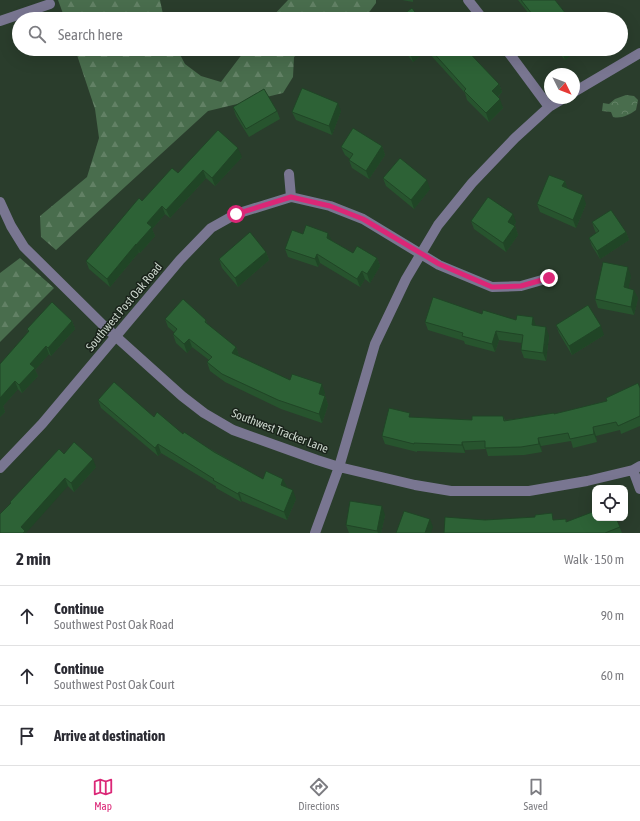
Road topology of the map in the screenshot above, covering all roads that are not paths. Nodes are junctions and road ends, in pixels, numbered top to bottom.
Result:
1 (468, 0) edge
2 (50, 4) dead end
3 (25, 12) edge
4 (477, 12) edge
5 (12, 16) edge
6 (0, 20) edge
7 (640, 53) edge
8 (511, 56) edge
9 (580, 88) edge
10 (554, 104) edge
11 (549, 107) junction
12 (289, 174) dead end
13 (291, 197) junction
14 (0, 202) edge
15 (420, 254) junction
16 (549, 278) dead end
17 (116, 337) junction
18 (339, 467) junction
19 (0, 468) edge
20 (637, 468) edge
21 (640, 489) edge
22 (314, 533) edge

1 - 4 street
2 - 3 street
5 - 6 street
7 - 9 street
8 - 11 street
10 - 11 street
11 - 15 street
12 - 13 street
13 - 15 street
13 - 17 street, Southwest Post Oak Road
14 - 17 street, Southwest Tracker Lane
15 - 16 street
15 - 18 street
17 - 18 street, Southwest Tracker Lane
17 - 19 street, Southwest Post Oak Road
18 - 20 street, Southwest Tracker Lane
18 - 22 street
20 - 21 street

